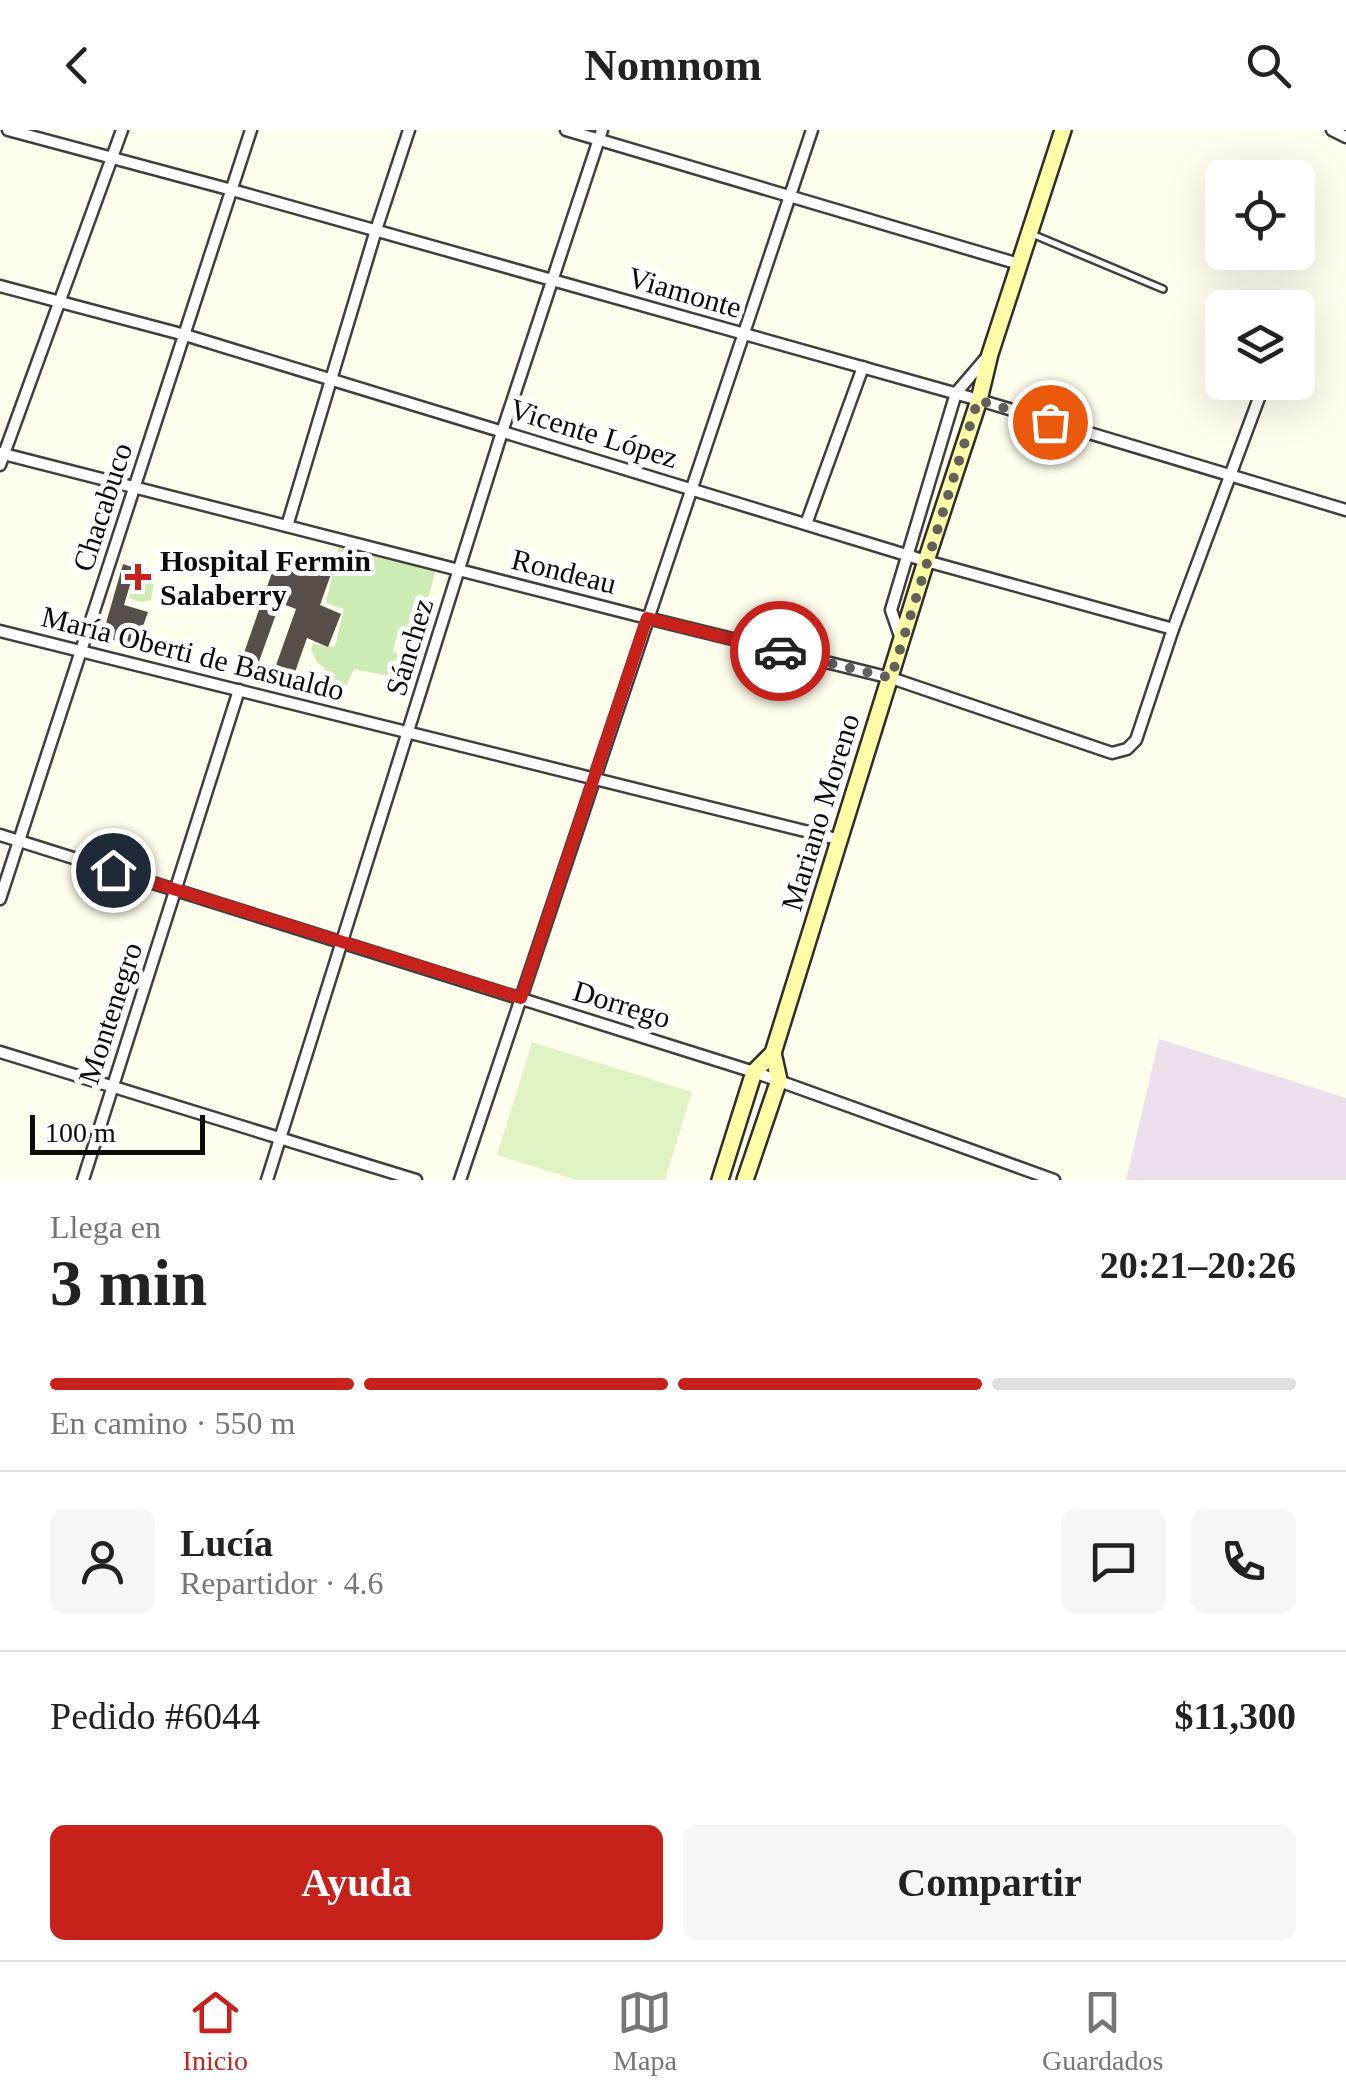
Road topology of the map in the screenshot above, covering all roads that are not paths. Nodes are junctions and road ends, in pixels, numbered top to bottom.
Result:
1 (8, 130) edge
2 (122, 130) edge
3 (251, 130) edge
4 (409, 130) edge
5 (566, 130) edge
6 (812, 130) edge
7 (1063, 130) edge
8 (1332, 130) edge
9 (600, 135) edge
10 (1346, 138) edge
11 (112, 158) junction
12 (232, 190) junction
13 (789, 196) junction
14 (376, 230) junction
15 (1029, 233) junction
16 (1019, 264) junction
17 (552, 280) junction
18 (0, 286) edge
19 (1163, 289) dead end
20 (59, 302) junction
21 (743, 334) junction
22 (185, 335) junction
23 (990, 354) junction
24 (862, 368) junction
25 (330, 379) junction
26 (956, 394) junction
27 (978, 400) junction
28 (1258, 400) edge
29 (502, 432) junction
30 (1, 457) edge
31 (1229, 477) junction
32 (135, 488) junction
33 (691, 489) junction
34 (1346, 510) edge
35 (806, 524) junction
36 (287, 526) junction
37 (908, 556) junction
38 (926, 562) junction
39 (459, 570) junction
40 (647, 618) junction
41 (1174, 630) junction
42 (0, 632) edge
43 (902, 641) junction
44 (81, 651) junction
45 (891, 678) junction
46 (239, 690) junction
47 (408, 732) junction
48 (594, 778) junction
49 (0, 835) edge
50 (840, 840) junction
51 (19, 841) junction
52 (176, 890) junction
53 (0, 900) edge
54 (342, 942) junction
55 (521, 998) junction
56 (0, 1052) edge
57 (773, 1054) junction
58 (754, 1072) junction
59 (779, 1080) junction
60 (113, 1087) junction
61 (280, 1138) junction
62 (83, 1180) edge
63 (267, 1180) edge
64 (416, 1180) edge
65 (460, 1180) edge
66 (720, 1180) edge
67 (745, 1180) edge
68 (1054, 1180) edge

1 - 11 street, Viamonte
2 - 11 street
3 - 12 street, Chacabuco
4 - 14 street
5 - 9 street
6 - 13 street
7 - 15 main road, Mariano Moreno
8 - 10 street
9 - 13 street
9 - 17 street, Sánchez
11 - 12 street, Viamonte
11 - 20 street
12 - 14 street, Viamonte
12 - 22 street, Chacabuco
13 - 16 street
13 - 21 street
14 - 17 street, Viamonte
14 - 25 street
15 - 16 main road, Mariano Moreno
15 - 19 lane
16 - 23 main road, Mariano Moreno
17 - 21 street, Viamonte
17 - 29 street, Sánchez
18 - 20 street, Vicente López
20 - 22 street, Vicente López
20 - 30 street
21 - 24 street, Viamonte
21 - 33 street
22 - 25 street, Vicente López
22 - 32 street, Chacabuco
23 - 26 street
23 - 27 main road, Mariano Moreno
24 - 26 street, Viamonte
24 - 35 street
25 - 29 street, Vicente López
25 - 36 street
26 - 27 street, Viamonte
26 - 37 street
27 - 31 street, Viamonte
27 - 38 main road, Mariano Moreno
28 - 31 street
29 - 33 street, Vicente López
29 - 39 street, Sánchez
30 - 32 street, Rondeau
31 - 34 street, Viamonte
31 - 41 street
32 - 36 street, Rondeau
32 - 44 street, Chacabuco
33 - 35 street, Vicente López
33 - 40 street
35 - 37 street, Vicente López
36 - 39 street, Rondeau
37 - 38 street, Vicente López
37 - 43 street
38 - 41 street, Vicente López
38 - 43 main road, Mariano Moreno
39 - 40 street, Rondeau
39 - 47 street, Sánchez
40 - 45 street, Rondeau
40 - 48 street
41 - 45 street, Rondeau
42 - 44 street, María Oberti de Basualdo
43 - 45 main road, Mariano Moreno
44 - 46 street, María Oberti de Basualdo
44 - 51 street, Chacabuco
45 - 50 main road, Mariano Moreno
46 - 47 street, María Oberti de Basualdo
46 - 52 street, Montenegro
47 - 48 street, María Oberti de Basualdo
47 - 54 street, Sánchez
48 - 50 street, María Oberti de Basualdo
48 - 55 street
49 - 51 street, Dorrego
50 - 57 main road, Mariano Moreno
51 - 52 street, Dorrego
51 - 53 street, Chacabuco
52 - 54 street, Dorrego
52 - 60 street, Montenegro
54 - 55 street, Dorrego
54 - 61 street, Sánchez
55 - 58 street, Dorrego
55 - 65 street
56 - 60 street
57 - 58 main road
57 - 59 main road
58 - 59 street, Dorrego
58 - 66 main road
59 - 67 main road
59 - 68 street, Dorrego
60 - 61 street
60 - 62 street, Montenegro
61 - 63 street, Sánchez
61 - 64 street

